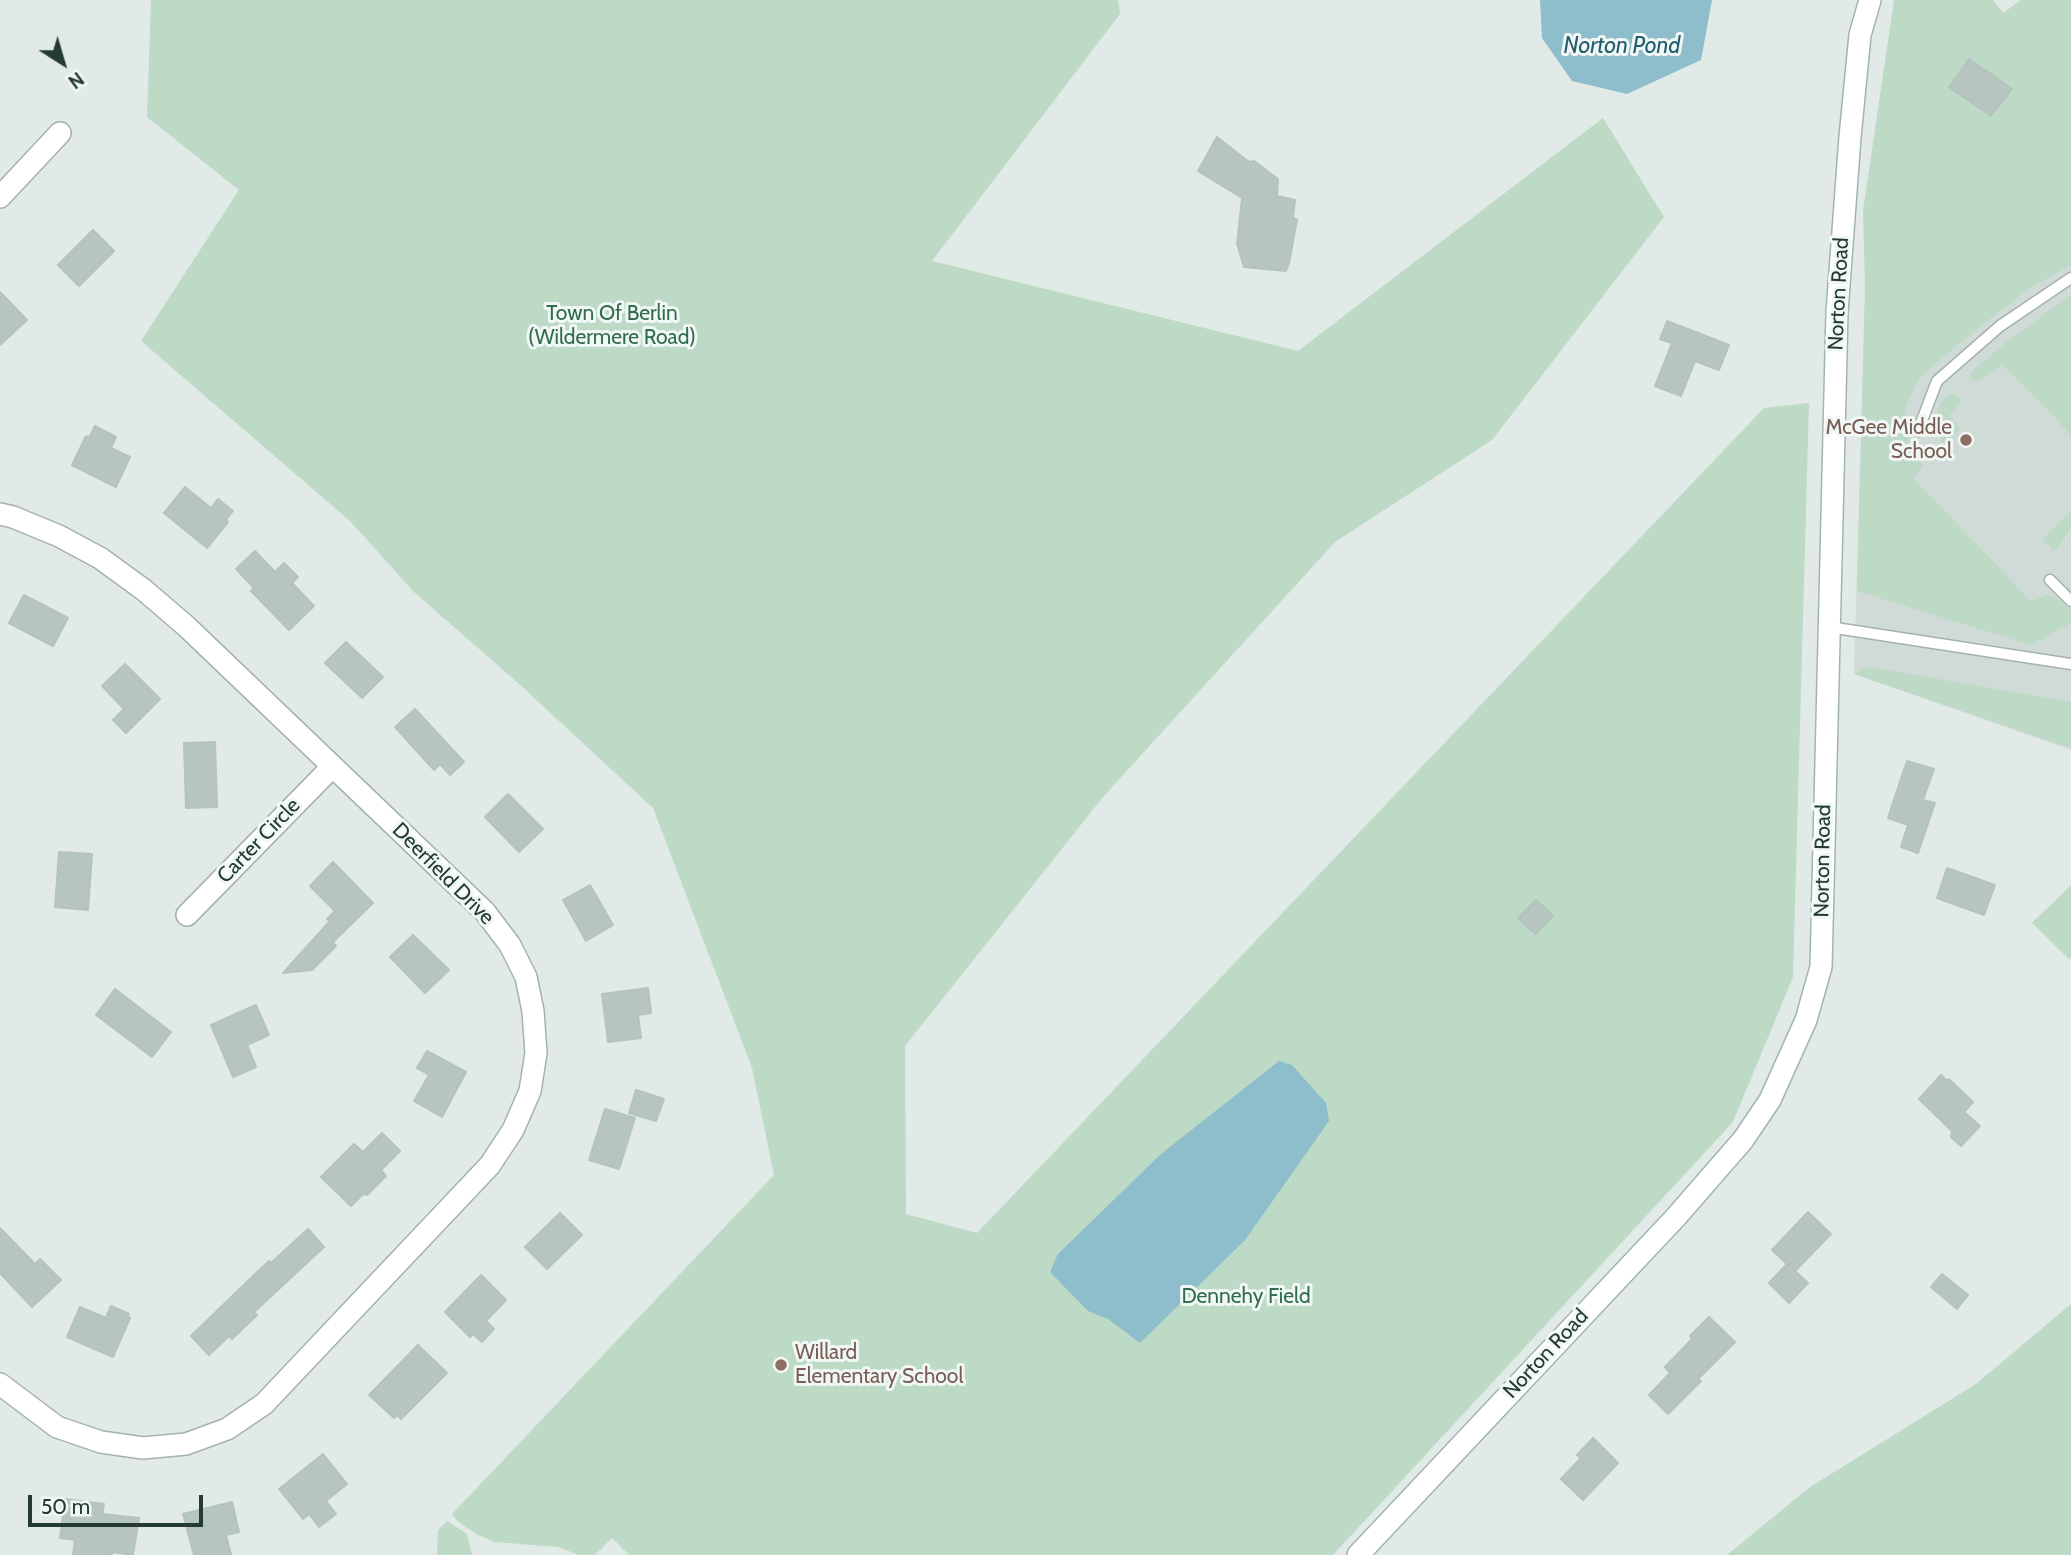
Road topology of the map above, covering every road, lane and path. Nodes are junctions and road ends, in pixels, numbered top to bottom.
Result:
1 (1870, 0) edge
2 (60, 133) dead end
3 (0, 197) edge
4 (2071, 278) edge
5 (1918, 431) dead end
6 (0, 514) edge
7 (2050, 580) dead end
8 (2071, 601) edge
9 (1829, 626) junction
10 (2071, 664) edge
11 (332, 768) junction
12 (187, 915) dead end
13 (0, 1384) edge
14 (1358, 1555) edge

1 - 9 street, Norton Road
2 - 3 street
4 - 5 lane
6 - 11 street, Deerfield Drive
7 - 8 lane
9 - 10 lane
9 - 14 street, Norton Road
11 - 12 street, Carter Circle
11 - 13 street, Deerfield Drive

